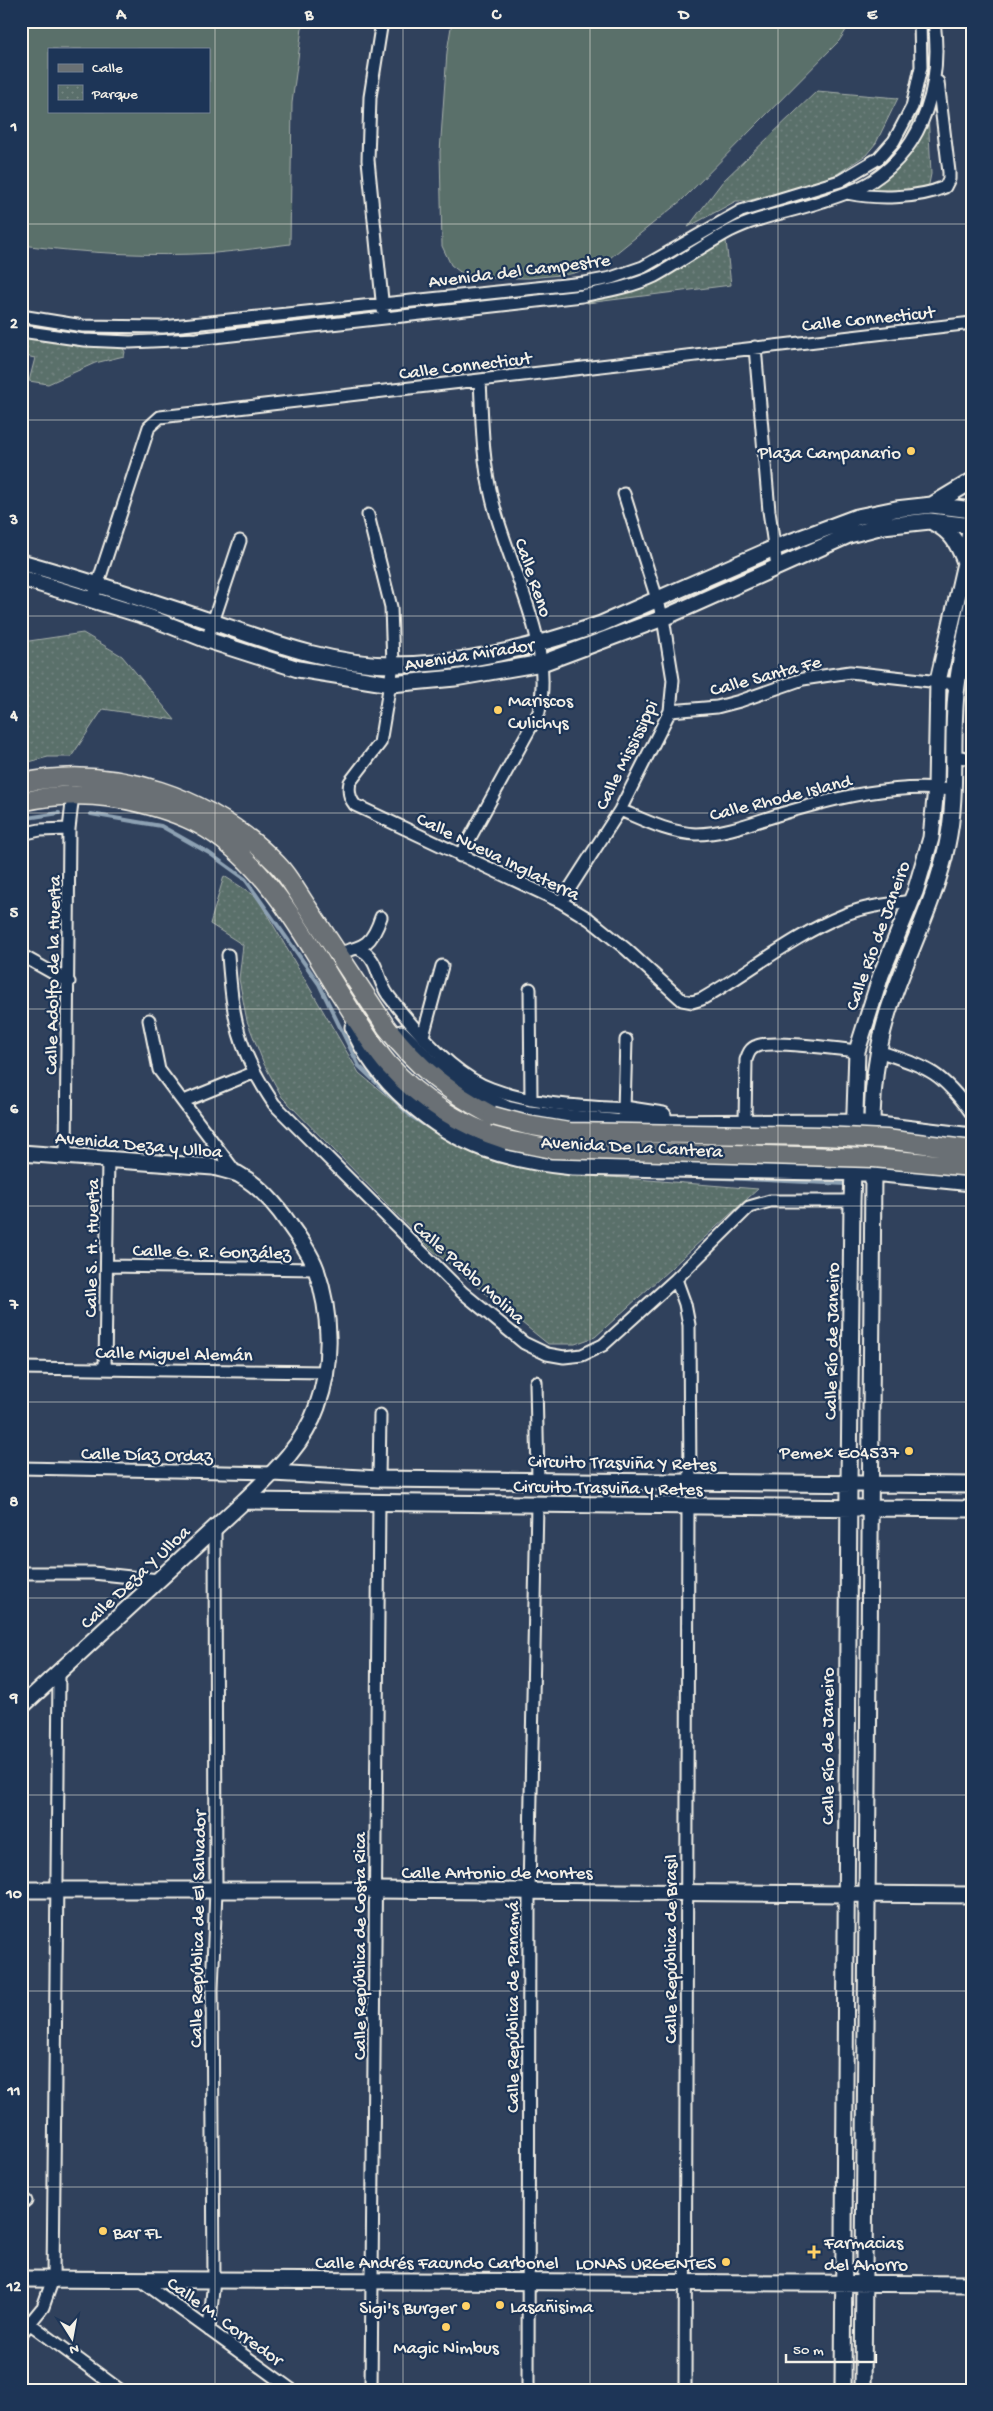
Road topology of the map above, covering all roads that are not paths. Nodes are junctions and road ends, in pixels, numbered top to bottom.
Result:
1 (382, 21) edge
2 (920, 21) edge
3 (934, 21) edge
4 (937, 44) junction
5 (921, 47) junction
6 (937, 70) junction
7 (818, 189) junction
8 (846, 193) junction
9 (821, 202) junction
10 (684, 244) junction
11 (692, 255) junction
12 (383, 302) junction
13 (21, 316) edge
14 (384, 316) junction
15 (972, 323) edge
16 (194, 325) junction
17 (21, 331) edge
18 (196, 339) junction
19 (755, 347) junction
20 (480, 380) junction
21 (972, 481) edge
22 (624, 494) dead end
23 (932, 505) junction
24 (972, 510) edge
25 (368, 515) dead end
26 (930, 521) junction
27 (971, 523) edge
28 (240, 541) dead end
29 (774, 548) junction
30 (21, 562) edge
31 (965, 563) junction
32 (777, 566) junction
33 (21, 578) edge
34 (97, 583) junction
35 (657, 598) junction
36 (92, 601) junction
37 (972, 604) edge
38 (663, 618) junction
39 (214, 622) junction
40 (947, 639) junction
41 (208, 640) junction
42 (968, 643) edge
43 (539, 644) junction
44 (542, 663) junction
45 (392, 665) junction
46 (938, 680) junction
47 (391, 684) junction
48 (957, 684) junction
49 (670, 711) junction
50 (954, 756) junction
51 (972, 759) edge
52 (21, 782) edge
53 (936, 788) junction
54 (953, 790) junction
55 (73, 794) junction
56 (21, 802) edge
57 (620, 810) junction
58 (70, 829) junction
59 (21, 834) edge
60 (253, 842) junction
61 (240, 856) junction
62 (460, 856) junction
63 (912, 901) junction
64 (561, 902) junction
65 (381, 917) dead end
66 (359, 948) junction
67 (338, 953) junction
68 (21, 955) edge
69 (228, 955) dead end
70 (442, 966) dead end
71 (69, 982) junction
72 (530, 989) dead end
73 (338, 991) junction
74 (376, 1012) junction
75 (149, 1020) dead end
76 (423, 1036) junction
77 (626, 1040) dead end
78 (857, 1051) junction
79 (878, 1051) junction
80 (253, 1073) junction
81 (531, 1100) junction
82 (184, 1101) junction
83 (624, 1109) junction
84 (972, 1114) edge
85 (788, 1121) junction
86 (696, 1122) junction
87 (745, 1122) junction
88 (854, 1122) junction
89 (870, 1123) junction
90 (941, 1133) junction
91 (972, 1136) edge
92 (972, 1150) edge
93 (21, 1153) edge
94 (66, 1156) junction
95 (108, 1158) junction
96 (972, 1167) edge
97 (783, 1171) junction
98 (853, 1172) junction
99 (873, 1173) junction
100 (237, 1174) junction
101 (952, 1181) junction
102 (972, 1183) edge
103 (852, 1201) junction
104 (107, 1266) junction
105 (316, 1269) junction
106 (676, 1279) junction
107 (21, 1368) edge
108 (105, 1369) junction
109 (326, 1372) junction
110 (536, 1382) dead end
111 (380, 1415) dead end
112 (21, 1468) edge
113 (272, 1473) junction
114 (379, 1479) junction
115 (538, 1480) junction
116 (690, 1482) junction
117 (849, 1484) junction
118 (869, 1484) junction
119 (972, 1485) edge
120 (244, 1501) junction
121 (379, 1502) junction
122 (537, 1505) junction
123 (688, 1508) junction
124 (972, 1509) edge
125 (848, 1510) junction
126 (868, 1510) junction
127 (215, 1528) junction
128 (21, 1573) edge
129 (159, 1580) junction
130 (59, 1674) junction
131 (21, 1708) edge
132 (21, 1890) edge
133 (57, 1890) junction
134 (216, 1890) junction
135 (376, 1890) junction
136 (529, 1891) junction
137 (687, 1892) junction
138 (845, 1895) junction
139 (867, 1895) junction
140 (972, 1895) edge
141 (21, 2279) edge
142 (53, 2279) junction
143 (139, 2279) junction
144 (214, 2280) junction
145 (372, 2281) junction
146 (528, 2282) junction
147 (687, 2282) junction
148 (845, 2283) junction
149 (865, 2284) junction
150 (972, 2284) edge
151 (21, 2317) edge
152 (31, 2324) junction
153 (209, 2330) junction
154 (21, 2334) edge
155 (120, 2390) edge
156 (292, 2390) edge
157 (371, 2390) edge
158 (528, 2390) edge
159 (685, 2390) edge
160 (843, 2390) edge
161 (863, 2390) edge

1 - 12 street
2 - 5 street, Avenida del Campestre
3 - 4 street, Avenida del Campestre
4 - 5 street
4 - 6 street, Avenida del Campestre
5 - 7 street, Avenida del Campestre
6 - 8 street, Avenida del Campestre
6 - 8 street, Avenida del Campestre
7 - 9 street
7 - 10 street, Avenida del Campestre
8 - 9 street, Avenida del Campestre
9 - 11 street, Avenida del Campestre
10 - 11 street
10 - 12 street, Avenida del Campestre
11 - 14 street, Avenida del Campestre
12 - 14 street
12 - 16 street, Avenida del Campestre
13 - 16 street, Avenida del Campestre
14 - 18 street, Avenida del Campestre
15 - 19 street, Calle Connecticut
16 - 18 street
17 - 18 street, Avenida del Campestre
19 - 20 street, Calle Connecticut
19 - 29 street
20 - 34 street, Calle Connecticut
20 - 43 street, Calle Reno
21 - 23 main road
22 - 35 street, Calle Mississippi
23 - 24 main road, Avenida Mirador
23 - 29 main road, Avenida Mirador
25 - 45 street, Calle Nueva Inglaterra
26 - 27 main road, Avenida Mirador
26 - 31 main road
26 - 32 main road, Avenida Mirador
27 - 31 main road, Calle Río de Janeiro
28 - 39 street
29 - 32 street
29 - 35 main road, Avenida Mirador
30 - 34 main road, Avenida Mirador
31 - 40 main road, Calle Río de Janeiro
32 - 38 main road, Avenida Mirador
33 - 36 main road, Avenida Mirador
34 - 36 street, Calle Connecticut
34 - 39 main road, Avenida Mirador
35 - 38 street, Calle Mississippi
35 - 43 main road, Avenida Mirador
36 - 41 main road, Avenida Mirador
37 - 42 main road, Calle Río de Janeiro
38 - 44 main road, Avenida Mirador
38 - 49 street, Calle Mississippi
39 - 41 street
39 - 45 main road, Avenida Mirador
40 - 42 street
40 - 46 main road, Calle Río de Janeiro
41 - 47 main road, Avenida Mirador
42 - 48 main road, Calle Río de Janeiro
43 - 44 street, Calle Reno
43 - 45 main road, Avenida Mirador
44 - 47 main road, Avenida Mirador
44 - 62 street, Calle Reno
45 - 47 street, Calle Nueva Inglaterra
46 - 48 street, Calle Santa Fe
46 - 49 street, Calle Santa Fe
46 - 53 main road, Calle Río de Janeiro
47 - 62 street, Calle Nueva Inglaterra
48 - 50 main road, Calle Río de Janeiro
49 - 57 street, Calle Mississippi
50 - 51 street
50 - 54 main road, Calle Río de Janeiro
52 - 60 main road, Avenida De La Cantera
53 - 54 street, Calle Rhode Island
53 - 57 street, Calle Rhode Island
53 - 63 main road, Calle Río de Janeiro
54 - 79 main road, Calle Río de Janeiro
55 - 56 main road, Avenida De La Cantera
55 - 58 street, Calle Adolfo de la Huerta
55 - 61 main road, Avenida De La Cantera
57 - 64 street, Calle Mississippi
58 - 59 street
58 - 71 street, Calle Adolfo de la Huerta
60 - 61 main road
60 - 67 main road, Avenida De La Cantera
61 - 73 main road, Avenida De La Cantera
62 - 64 street, Calle Nueva Inglaterra
63 - 64 street, Calle Nueva Inglaterra
63 - 78 main road, Calle Río de Janeiro
65 - 66 street
66 - 67 street
66 - 76 street
67 - 74 main road, Avenida De La Cantera
68 - 71 street
69 - 80 street, Calle Pablo Molina
70 - 76 street
71 - 94 street, Calle Adolfo de la Huerta
72 - 81 street
73 - 96 main road, Avenida De La Cantera, bridge
73 - 97 main road, Avenida De La Cantera
74 - 86 main road, Avenida De La Cantera
74 - 92 main road, Avenida De La Cantera, bridge
75 - 82 street
76 - 81 street
77 - 83 street
78 - 87 street
78 - 88 main road, Calle Río de Janeiro
79 - 84 street
79 - 89 main road, Calle Río de Janeiro
80 - 82 street
80 - 106 street, Calle Pablo Molina
81 - 83 street
82 - 100 street
83 - 86 main road
85 - 87 main road, Avenida De La Cantera
85 - 88 main road, Avenida De La Cantera
85 - 97 main road
86 - 87 main road, Avenida De La Cantera
88 - 89 main road, Avenida De La Cantera
88 - 98 main road, Calle Río de Janeiro
89 - 90 main road, Avenida De La Cantera
89 - 99 main road, Calle Río de Janeiro
90 - 91 main road, Avenida De La Cantera
90 - 101 main road
93 - 94 main road, Avenida Deza y Ulloa
94 - 95 main road, Avenida Deza y Ulloa
95 - 100 main road, Avenida Deza y Ulloa
95 - 104 street, Calle S. H. Huerta
97 - 98 main road, Avenida De La Cantera
98 - 99 main road, Avenida De La Cantera
98 - 103 main road, Calle Río de Janeiro
99 - 101 main road, Avenida De La Cantera
99 - 118 main road, Calle Río de Janeiro
100 - 105 main road, Avenida Deza y Ulloa
101 - 102 main road, Avenida De La Cantera
103 - 106 street, Calle Pablo Molina
103 - 117 main road, Calle Río de Janeiro
104 - 105 street, Calle G. R. González
104 - 108 street, Calle S. H. Huerta
105 - 109 main road, Avenida Deza y Ulloa
106 - 116 street
107 - 108 street, Calle Miguel Alemán
108 - 109 street, Calle Miguel Alemán
109 - 113 main road, Avenida Deza y Ulloa
110 - 115 street
111 - 114 street
112 - 113 street, Calle Díaz Ordaz
113 - 114 main road, Circuito Trasviña Y Retes
113 - 120 main road, Calle Deza Y Ulloa
114 - 115 main road, Circuito Trasviña Y Retes
115 - 116 main road, Circuito Trasviña Y Retes
116 - 117 main road, Circuito Trasviña Y Retes
117 - 118 main road, Circuito Trasviña Y Retes
117 - 125 main road, Calle Río de Janeiro
118 - 119 main road, Circuito Trasviña Y Retes
118 - 126 main road, Calle Río de Janeiro
120 - 121 main road, Circuito Trasviña y Retes
120 - 127 main road, Calle Deza Y Ulloa
121 - 122 main road, Circuito Trasviña y Retes
121 - 135 street, Calle República de Costa Rica
122 - 123 main road, Circuito Trasviña y Retes
122 - 136 street, Calle República de Panamá
123 - 125 main road, Circuito Trasviña y Retes
123 - 137 street, Calle República de Brasil
124 - 126 main road, Circuito Trasviña y Retes
125 - 126 main road, Circuito Trasviña y Retes
125 - 138 main road, Calle Río de Janeiro
126 - 139 main road, Calle Río de Janeiro
127 - 129 main road, Calle Deza Y Ulloa
127 - 134 street, Calle República de El Salvador
128 - 129 street
129 - 130 main road, Calle Deza Y Ulloa
130 - 131 main road, Calle Deza Y Ulloa
130 - 133 street
132 - 133 main road, Calle Antonio de Montes
133 - 134 main road, Calle Antonio de Montes
133 - 142 street
134 - 135 main road, Calle Antonio de Montes
134 - 144 street, Calle República de El Salvador
135 - 136 main road, Calle Antonio de Montes
135 - 145 street, Calle República de Costa Rica
136 - 137 main road, Calle Antonio de Montes
136 - 146 street, Calle República de Panamá
137 - 138 main road, Calle Antonio de Montes
137 - 147 street, Calle República de Brasil
138 - 139 main road, Calle Antonio de Montes
138 - 148 main road, Calle Río de Janeiro
139 - 140 main road, Calle Antonio de Montes
139 - 149 main road, Calle Río de Janeiro
141 - 142 main road, Calle Andrés Facundo Carbonel
142 - 143 main road, Calle Andrés Facundo Carbonel
142 - 152 street
143 - 144 main road, Calle Andrés Facundo Carbonel
143 - 153 street, Calle M. Corredor
144 - 145 main road, Calle Andrés Facundo Carbonel
144 - 153 street, Calle República de El Salvador
145 - 146 main road, Calle Andrés Facundo Carbonel
145 - 157 street, Calle República de Costa Rica
146 - 147 main road, Calle Andrés Facundo Carbonel
146 - 158 street, Calle República de Panamá
147 - 148 main road, Calle Andrés Facundo Carbonel
147 - 159 street, Calle República de Brasil
148 - 149 main road, Calle Andrés Facundo Carbonel
148 - 160 main road, Calle Río de Janeiro
149 - 150 main road, Calle Andrés Facundo Carbonel
149 - 161 main road, Calle Río de Janeiro
151 - 152 street
152 - 154 street
152 - 155 street
153 - 156 street, Calle M. Corredor

